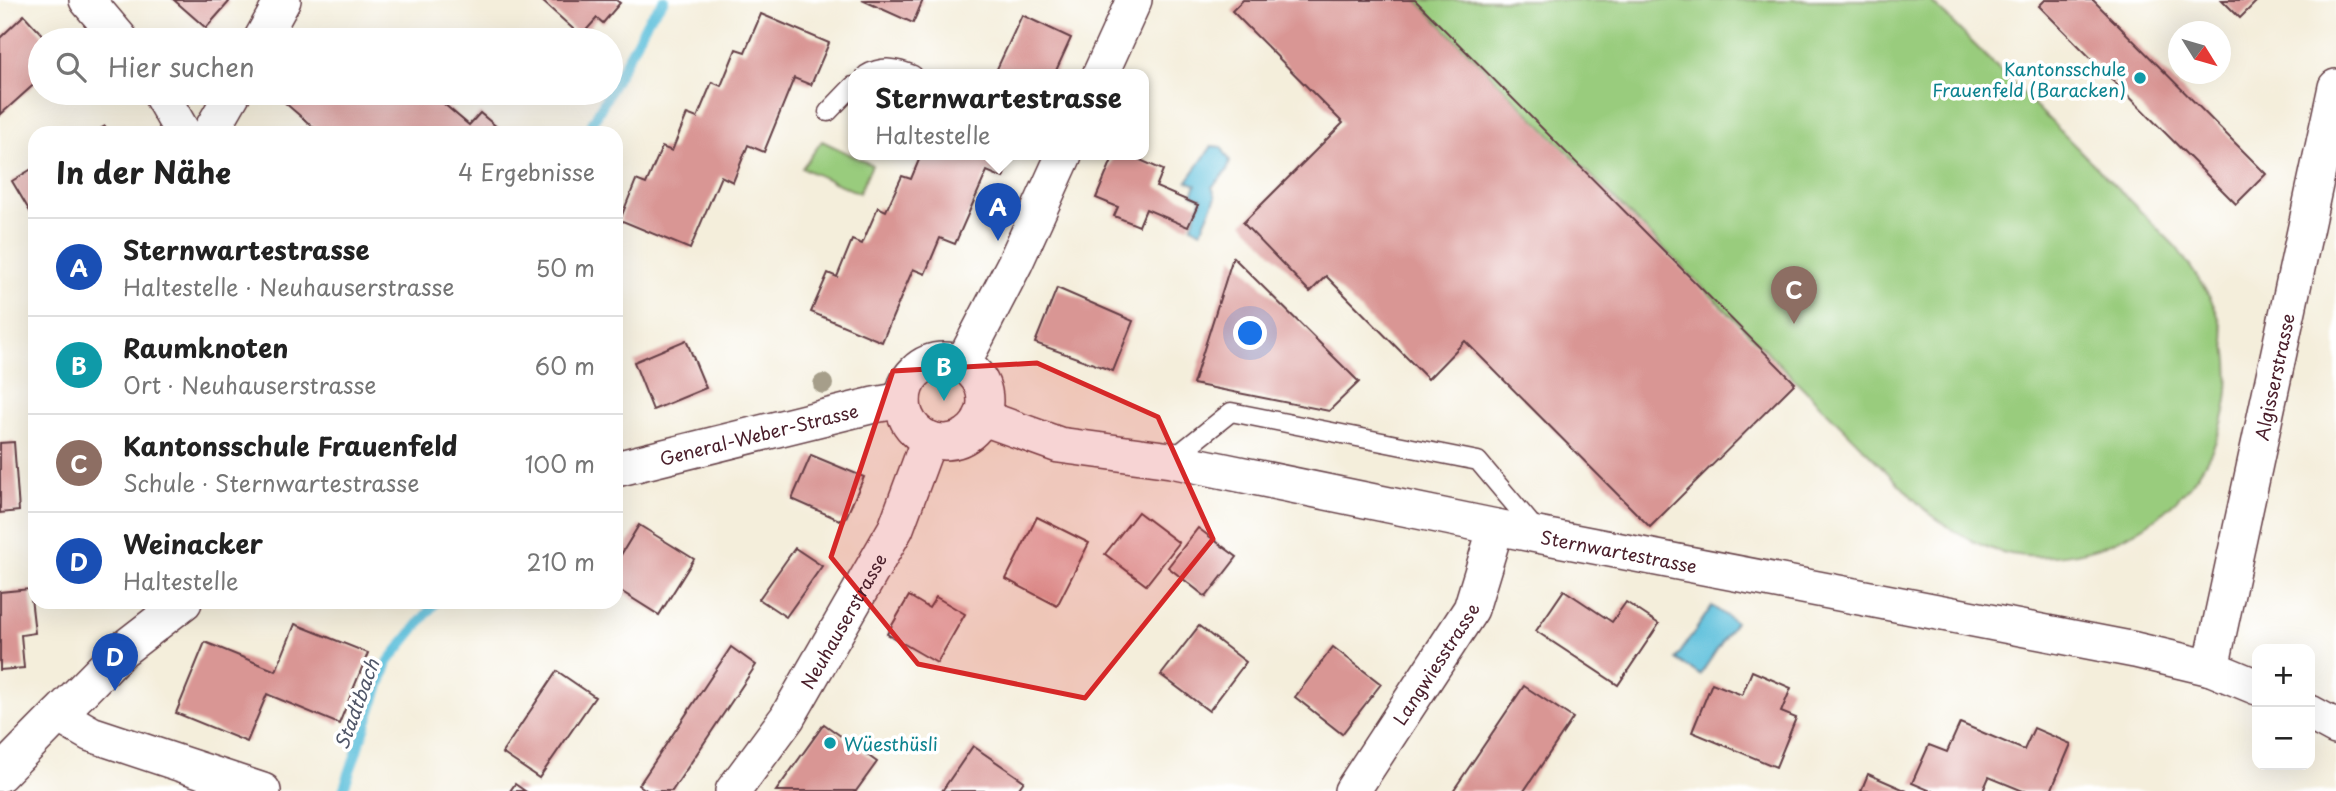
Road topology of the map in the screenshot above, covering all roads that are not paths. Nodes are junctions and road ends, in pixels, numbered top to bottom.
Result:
1 (87, 0) edge
2 (283, 0) edge
3 (1133, 0) edge
4 (111, 28) edge
5 (268, 28) edge
6 (875, 69) edge
7 (899, 69) edge
8 (1103, 69) edge
9 (2336, 87) edge
10 (848, 91) edge
11 (167, 105) edge
12 (226, 105) edge
13 (828, 112) dead end
14 (179, 126) edge
15 (214, 126) edge
16 (1062, 160) edge
17 (962, 365) junction
18 (903, 401) junction
19 (981, 417) junction
20 (929, 439) junction
21 (1171, 460) junction
22 (623, 467) edge
23 (1496, 527) junction
24 (1539, 534) junction
25 (175, 609) edge
26 (2211, 668) junction
27 (2252, 685) edge
28 (58, 715) junction
29 (2315, 716) edge
30 (2336, 727) edge
31 (0, 774) edge
32 (744, 787) edge
33 (263, 791) edge
34 (1352, 791) edge

1 - 4 street
2 - 5 street
3 - 8 street
6 - 7 lane
9 - 26 street, Algisserstrasse
10 - 13 lane
11 - 14 street
12 - 15 street
16 - 17 street
17 - 18 street
17 - 19 street
18 - 20 street
18 - 22 street, General-Weber-Strasse
19 - 20 street
19 - 21 street, Sternwartestrasse
20 - 32 street, Neuhauserstrasse
21 - 23 street, Sternwartestrasse
21 - 24 lane
23 - 24 street, Sternwartestrasse
23 - 34 street, Langwiesstrasse
24 - 26 street, Sternwartestrasse
25 - 28 street
26 - 27 street, Sternwartestrasse
28 - 31 street
28 - 33 street
29 - 30 street

